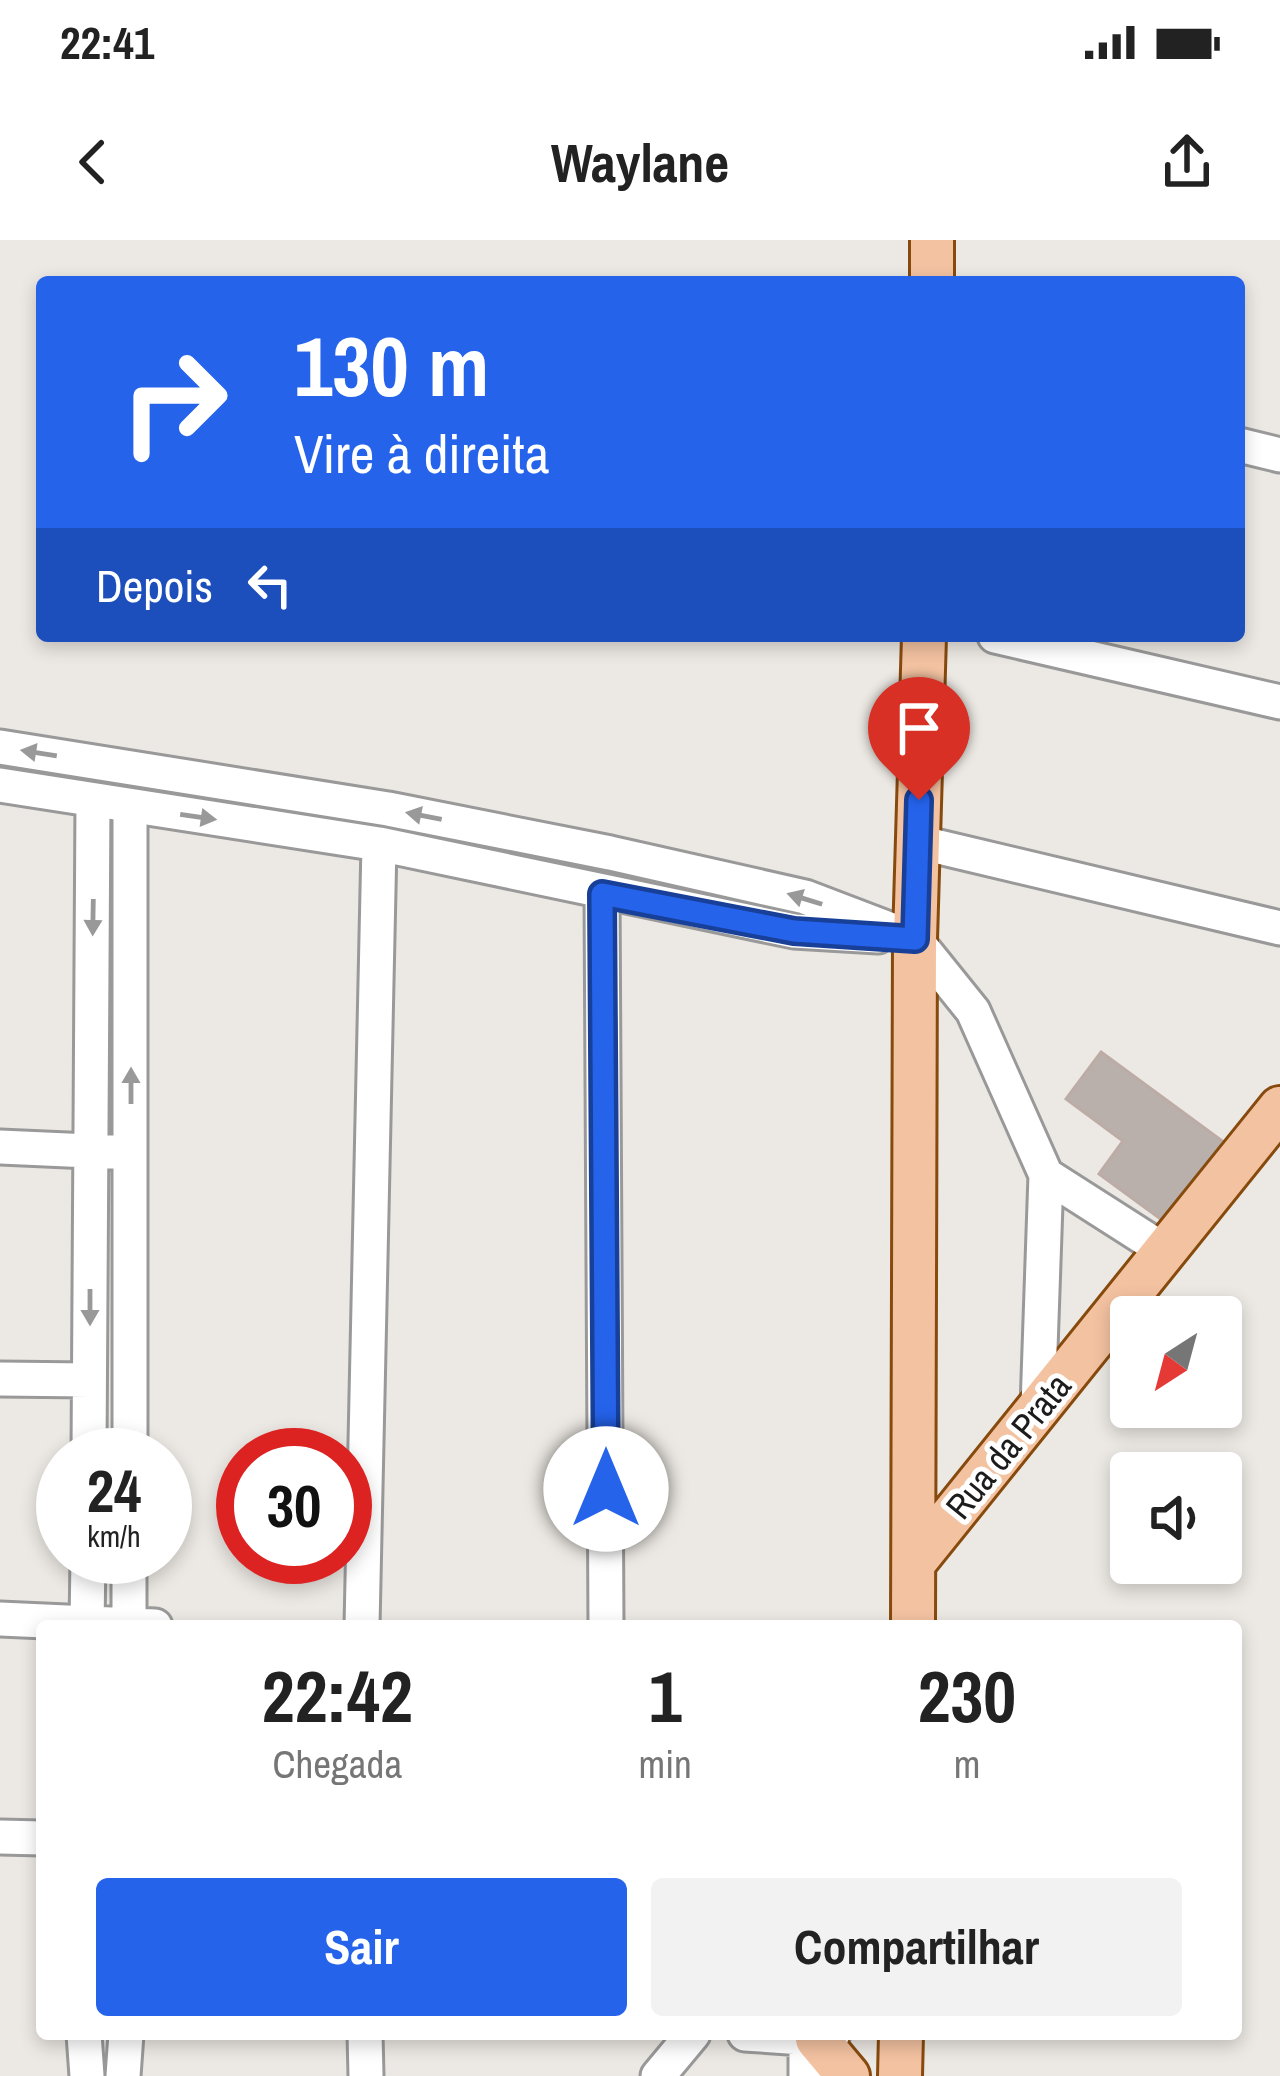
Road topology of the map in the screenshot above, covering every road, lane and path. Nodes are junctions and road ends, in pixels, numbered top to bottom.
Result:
1 (932, 240) edge
2 (932, 276) edge
3 (1245, 446) edge
4 (1280, 454) edge
5 (924, 642) edge
6 (1021, 642) edge
7 (1280, 702) edge
8 (0, 747) edge
9 (0, 785) edge
10 (93, 800) junction
11 (130, 807) junction
12 (918, 842) junction
13 (379, 844) junction
14 (602, 894) junction
15 (1280, 928) edge
16 (915, 939) junction
17 (1280, 1108) edge
18 (0, 1147) edge
19 (91, 1150) junction
20 (132, 1153) junction
21 (1046, 1175) junction
22 (1165, 1251) junction
23 (0, 1379) edge
24 (89, 1381) junction
25 (1039, 1408) junction
26 (88, 1428) edge
27 (130, 1428) edge
28 (916, 1559) junction
29 (88, 1584) edge
30 (129, 1584) edge
31 (0, 1619) edge
32 (87, 1620) edge
33 (129, 1620) edge
34 (362, 1620) edge
35 (606, 1620) edge
36 (913, 1620) edge
37 (36, 1621) edge
38 (0, 1837) edge
39 (36, 1838) edge
40 (84, 2040) edge
41 (126, 2040) edge
42 (365, 2040) edge
43 (688, 2040) edge
44 (778, 2040) edge
45 (816, 2047) edge
46 (87, 2076) edge
47 (123, 2076) edge
48 (366, 2076) edge
49 (658, 2076) edge
50 (848, 2076) edge

1 - 2 main road
3 - 4 street
5 - 12 main road
6 - 7 street
16 -> 8 street
9 - 10 street
10 - 11 street
10 -> 19 street
11 -> 13 street
20 -> 11 street
12 - 15 street
12 - 16 main road
13 - 14 street
13 - 34 street
14 - 16 street
14 - 35 street
16 - 21 street
16 - 28 main road
17 - 22 main road, Rua da Prata
18 - 19 street
19 - 20 street
19 -> 24 street
20 - 27 street
21 - 22 street
21 - 25 street
22 - 25 main road, Rua da Prata
23 - 24 street
24 - 26 street
25 - 28 main road, Rua da Prata
28 - 36 main road
29 - 32 street
30 - 33 street
31 - 37 street
38 - 39 street
40 - 46 street
41 - 47 street
42 - 48 street
43 - 49 street
44 - 45 street
45 - 50 main road

